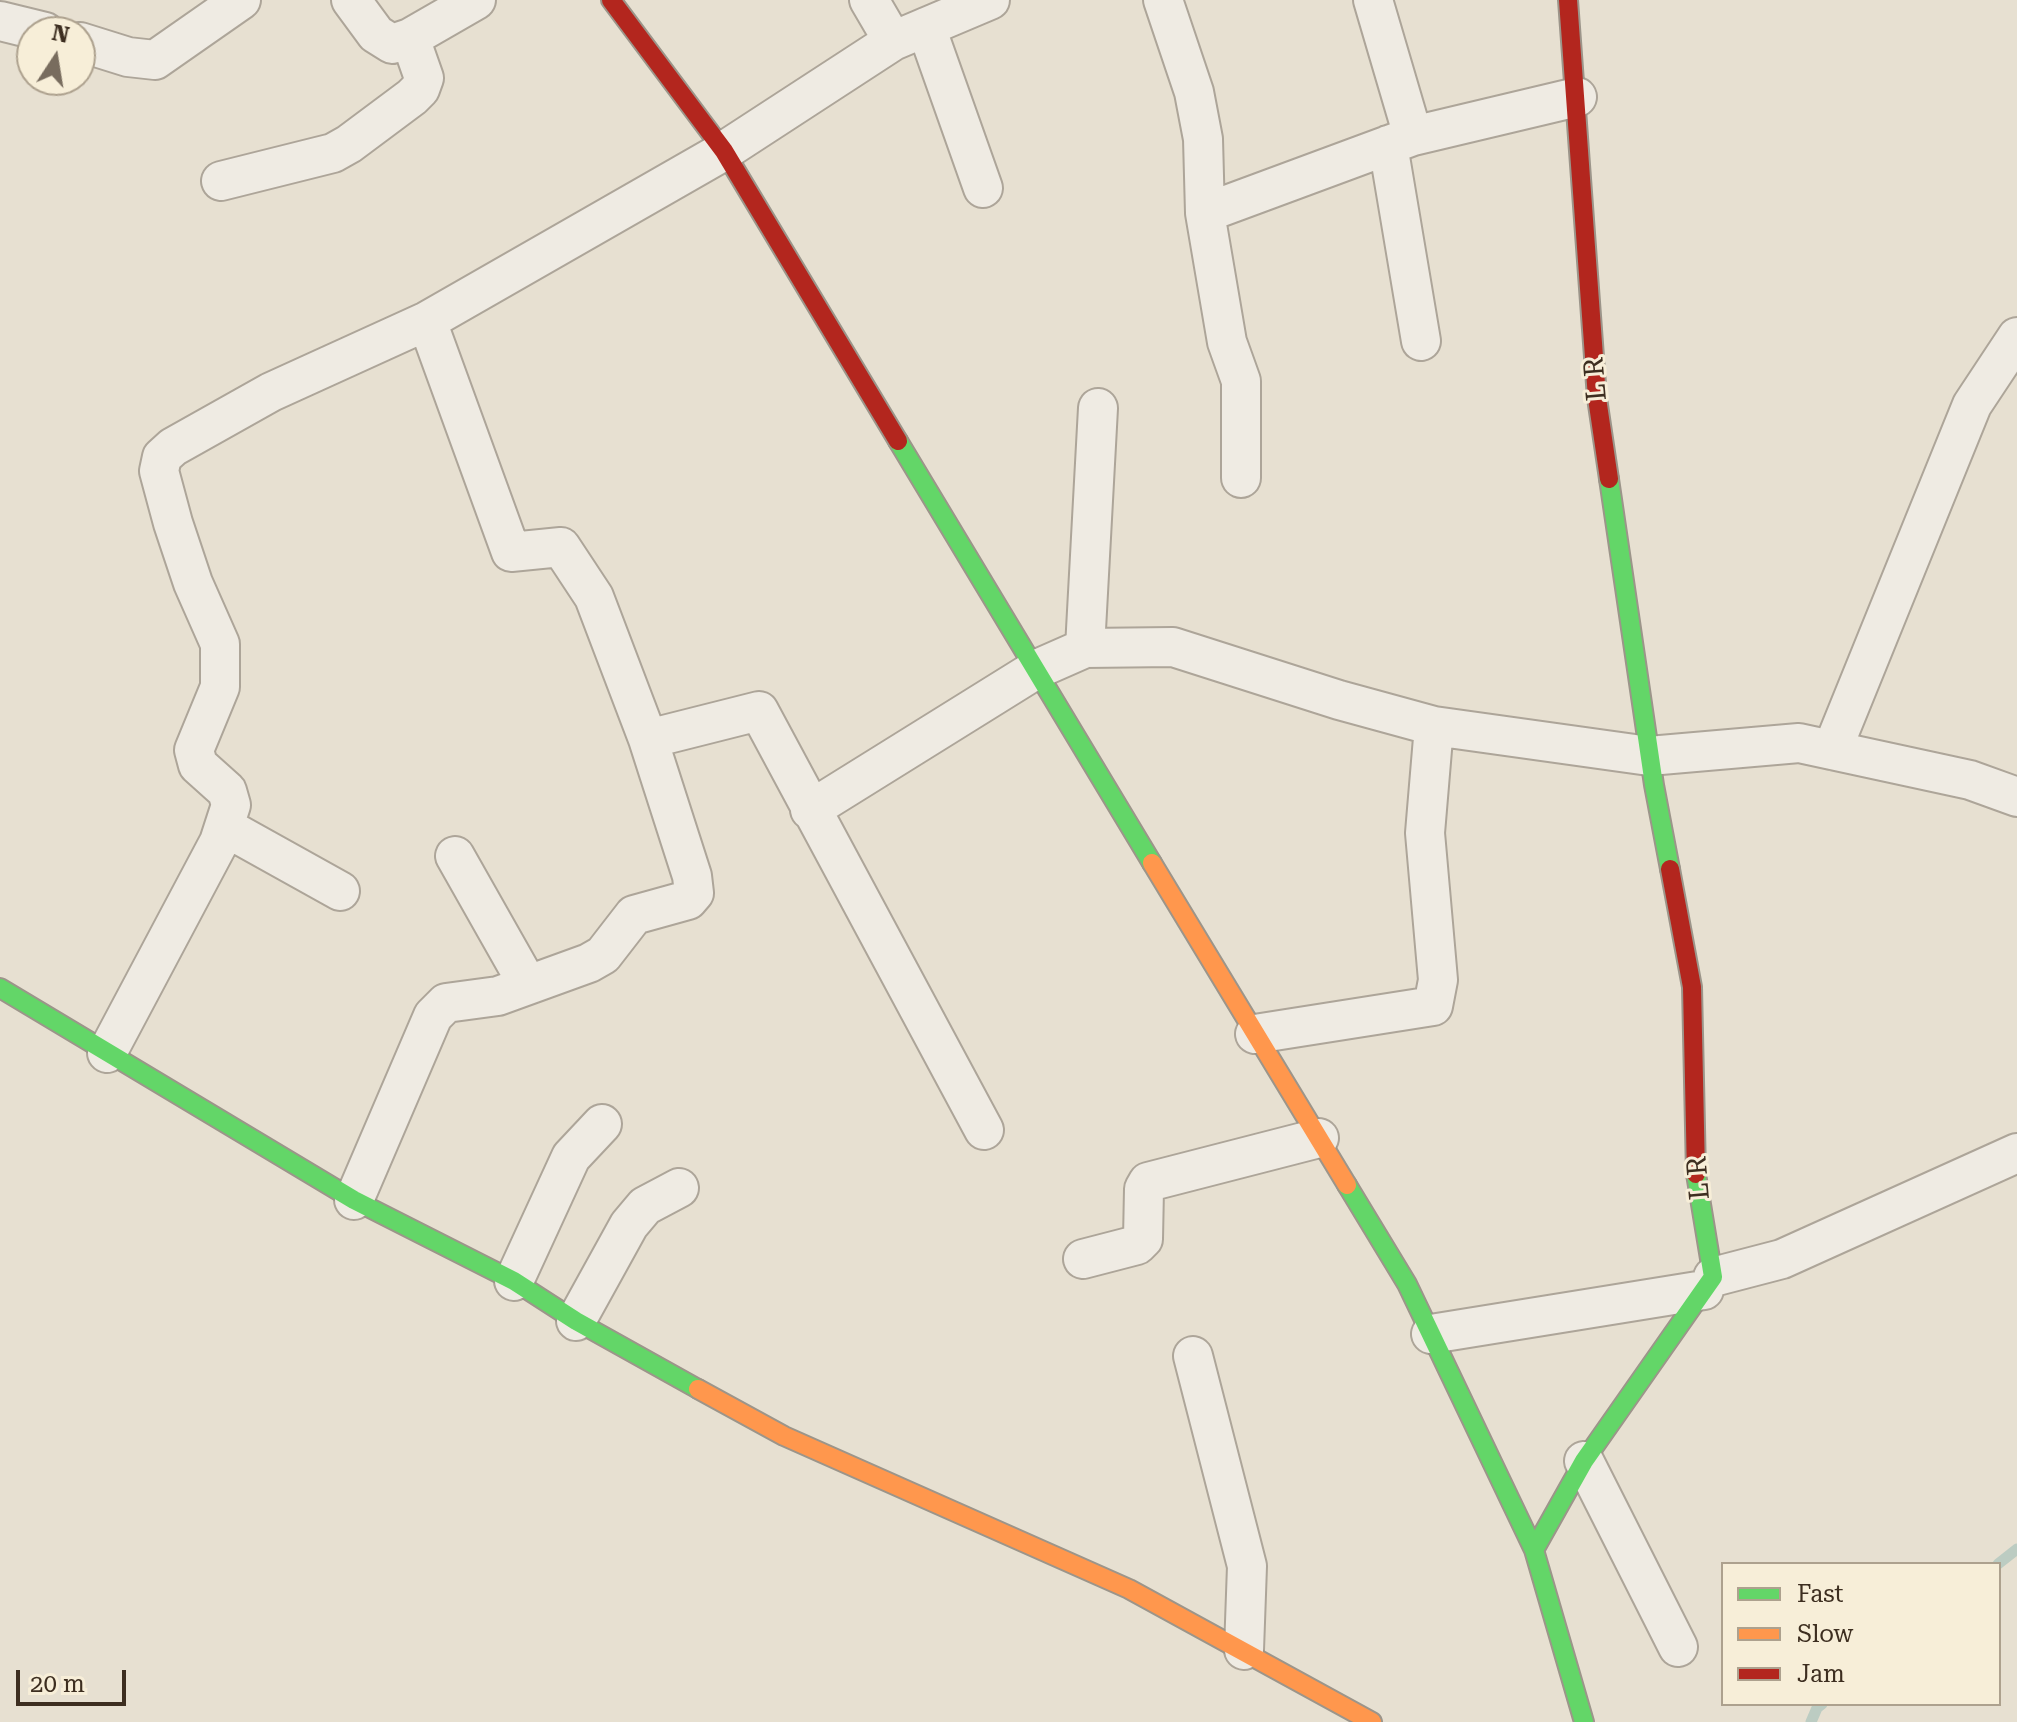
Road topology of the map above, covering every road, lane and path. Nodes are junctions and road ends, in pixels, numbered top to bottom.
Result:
1 (241, 0) edge
2 (351, 0) edge
3 (476, 0) edge
4 (611, 0) edge
5 (869, 0) edge
6 (990, 0) edge
7 (1163, 0) edge
8 (1373, 0) edge
9 (1568, 0) edge
10 (910, 34) junction
11 (410, 38) junction
12 (96, 47) edge
13 (1577, 97) junction
14 (1400, 141) junction
15 (724, 151) junction
16 (221, 181) dead end
17 (983, 188) dead end
18 (1205, 213) junction
19 (427, 321) junction
20 (2017, 337) edge
21 (1421, 341) dead end
22 (1098, 408) dead end
23 (1241, 478) dead end
24 (1085, 648) junction
25 (1035, 670) junction
26 (1434, 726) junction
27 (648, 739) junction
28 (1832, 750) junction
29 (1649, 756) junction
30 (2017, 797) edge
31 (810, 810) junction
32 (225, 827) junction
33 (455, 856) dead end
34 (340, 891) dead end
35 (528, 985) junction
36 (0, 988) edge
37 (1255, 1034) junction
38 (107, 1053) junction
39 (602, 1124) dead end
40 (984, 1130) dead end
41 (1319, 1138) junction
42 (2017, 1153) edge
43 (679, 1188) dead end
44 (354, 1200) junction
45 (1083, 1259) dead end
46 (514, 1281) junction
47 (1708, 1284) junction
48 (576, 1321) junction
49 (1431, 1334) junction
50 (1193, 1356) dead end
51 (1584, 1461) junction
52 (1534, 1550) junction
53 (1678, 1647) dead end
54 (1244, 1650) junction
55 (1372, 1722) edge
56 (1584, 1722) edge

1 - 12 street
2 - 11 street
3 - 11 street
4 - 15 street
5 - 10 street
6 - 10 street
7 - 18 street
8 - 14 street
9 - 13 street, L R
10 - 15 street
10 - 17 street
11 - 16 street
13 - 14 street
13 - 29 street, L R
14 - 18 street
14 - 21 street
15 - 19 street
15 - 25 street
18 - 23 street
19 - 27 street
19 - 32 street
20 - 28 street
22 - 24 street
24 - 25 street
24 - 26 street
25 - 31 street
25 - 37 street
26 - 29 street
26 - 37 street
27 - 31 street
27 - 35 street
28 - 29 street
28 - 30 street
29 - 47 street, L R
31 - 40 street
32 - 34 street
32 - 38 street
33 - 35 street
35 - 44 street
36 - 38 street
37 - 41 street
38 - 44 street
39 - 46 street
41 - 45 street
41 - 49 street
42 - 47 street
43 - 48 street
44 - 46 street
46 - 48 street
47 - 49 street
47 - 51 street
48 - 54 street
49 - 52 street
50 - 54 street
51 - 52 street
51 - 53 street
52 - 56 street
54 - 55 street

